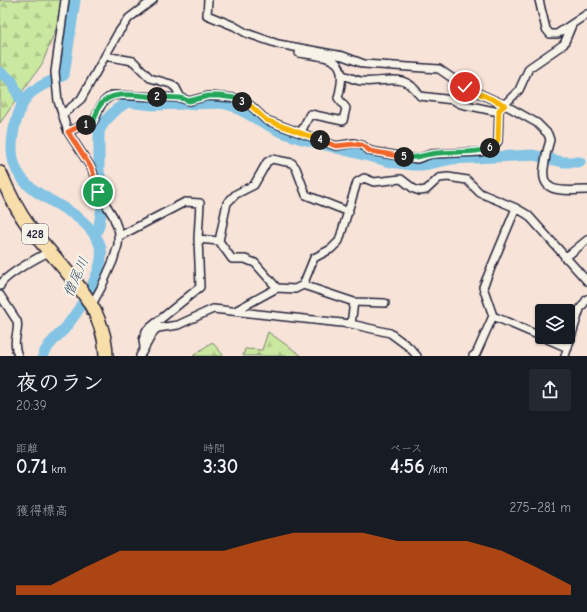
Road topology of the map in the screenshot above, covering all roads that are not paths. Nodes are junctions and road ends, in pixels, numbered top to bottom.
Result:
1 (65, 0) edge
2 (153, 0) edge
3 (208, 0) edge
4 (539, 0) edge
5 (587, 14) edge
6 (572, 25) junction
7 (281, 45) junction
8 (105, 56) junction
9 (343, 75) junction
10 (181, 98) junction
11 (502, 108) junction
12 (62, 115) junction
13 (68, 132) junction
14 (300, 132) junction
15 (0, 173) edge
16 (587, 190) edge
17 (516, 208) junction
18 (349, 212) junction
19 (118, 236) junction
20 (198, 239) junction
21 (587, 240) edge
22 (219, 241) junction
23 (51, 251) junction
24 (565, 258) junction
25 (587, 281) edge
26 (303, 285) junction
27 (0, 286) edge
28 (277, 288) junction
29 (0, 295) edge
30 (86, 298) junction
31 (587, 299) edge
32 (354, 302) junction
33 (384, 303) dead end
34 (235, 311) junction
35 (493, 316) junction
36 (351, 324) junction
37 (144, 347) junction
38 (568, 348) junction
39 (18, 356) edge
40 (106, 356) edge
41 (140, 356) edge
42 (417, 356) edge
43 (474, 356) edge
44 (565, 356) edge

1 - 12 street
2 - 8 street
3 - 7 street
4 - 6 street
5 - 6 street
6 - 11 street
7 - 9 street
7 - 11 street
8 - 10 street
8 - 12 street
9 - 11 street
9 - 14 street
10 - 13 street
10 - 14 street
11 - 14 street
11 - 16 street
12 - 13 street
13 - 19 street
15 - 23 highway, 428
17 - 18 street
17 - 24 street
17 - 35 street
18 - 22 street
18 - 26 street
19 - 20 street
19 - 30 street
20 - 22 street
20 - 37 street
21 - 24 street
22 - 28 street
23 - 27 street
23 - 30 highway, 428
24 - 25 street
26 - 28 street
26 - 32 street
28 - 34 street
29 - 39 street
30 - 40 highway, 428
31 - 38 street
32 - 33 street
32 - 36 street
34 - 36 street
34 - 37 street
35 - 38 street
35 - 43 street
36 - 42 street
37 - 41 street
38 - 44 street

